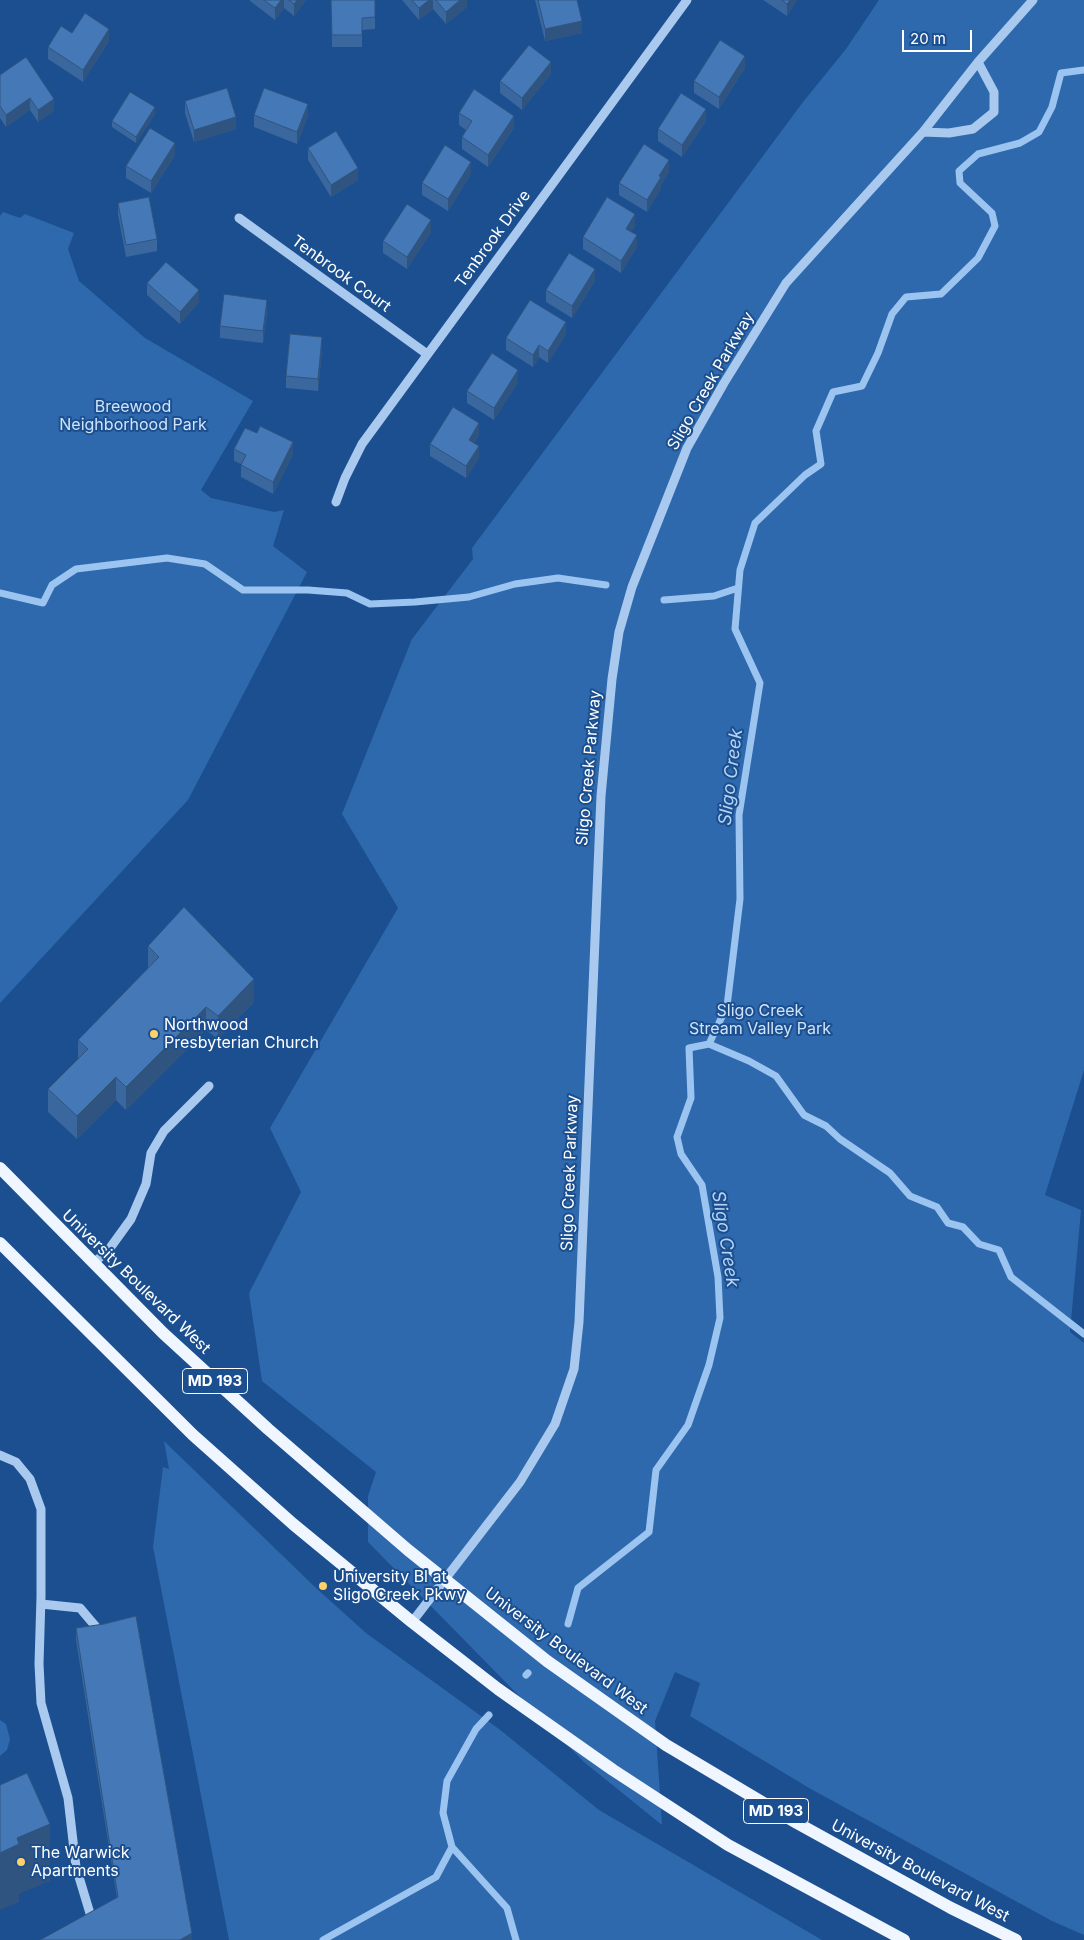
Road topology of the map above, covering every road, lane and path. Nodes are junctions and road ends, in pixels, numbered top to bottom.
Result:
1 (1033, 0) edge
2 (683, 1) edge
3 (978, 62) junction
4 (923, 132) junction
5 (238, 218) dead end
6 (427, 354) junction
7 (336, 502) dead end
8 (209, 1086) dead end
9 (0, 1168) edge
10 (0, 1243) edge
11 (94, 1263) junction
12 (0, 1455) edge
13 (444, 1579) junction
14 (41, 1604) junction
15 (412, 1622) junction
16 (104, 1636) edge
17 (92, 1920) edge
18 (904, 1940) edge
19 (1016, 1940) edge

1 - 3 street, Sligo Creek Parkway
2 - 6 street, Tenbrook Drive
3 - 4 street, Sligo Creek Parkway
3 - 4 street
4 - 13 street, Sligo Creek Parkway
5 - 6 street, Tenbrook Court
6 - 7 street, Tenbrook Drive
8 - 11 street
9 - 11 main road, University Boulevard West / MD 193
10 - 15 main road, MD 193
11 - 13 main road, University Boulevard West / MD 193
12 - 14 street
13 - 15 street, Sligo Creek Parkway
13 - 19 main road, University Boulevard West / MD 193
14 - 16 street
14 - 17 street
15 - 18 main road, MD 193

